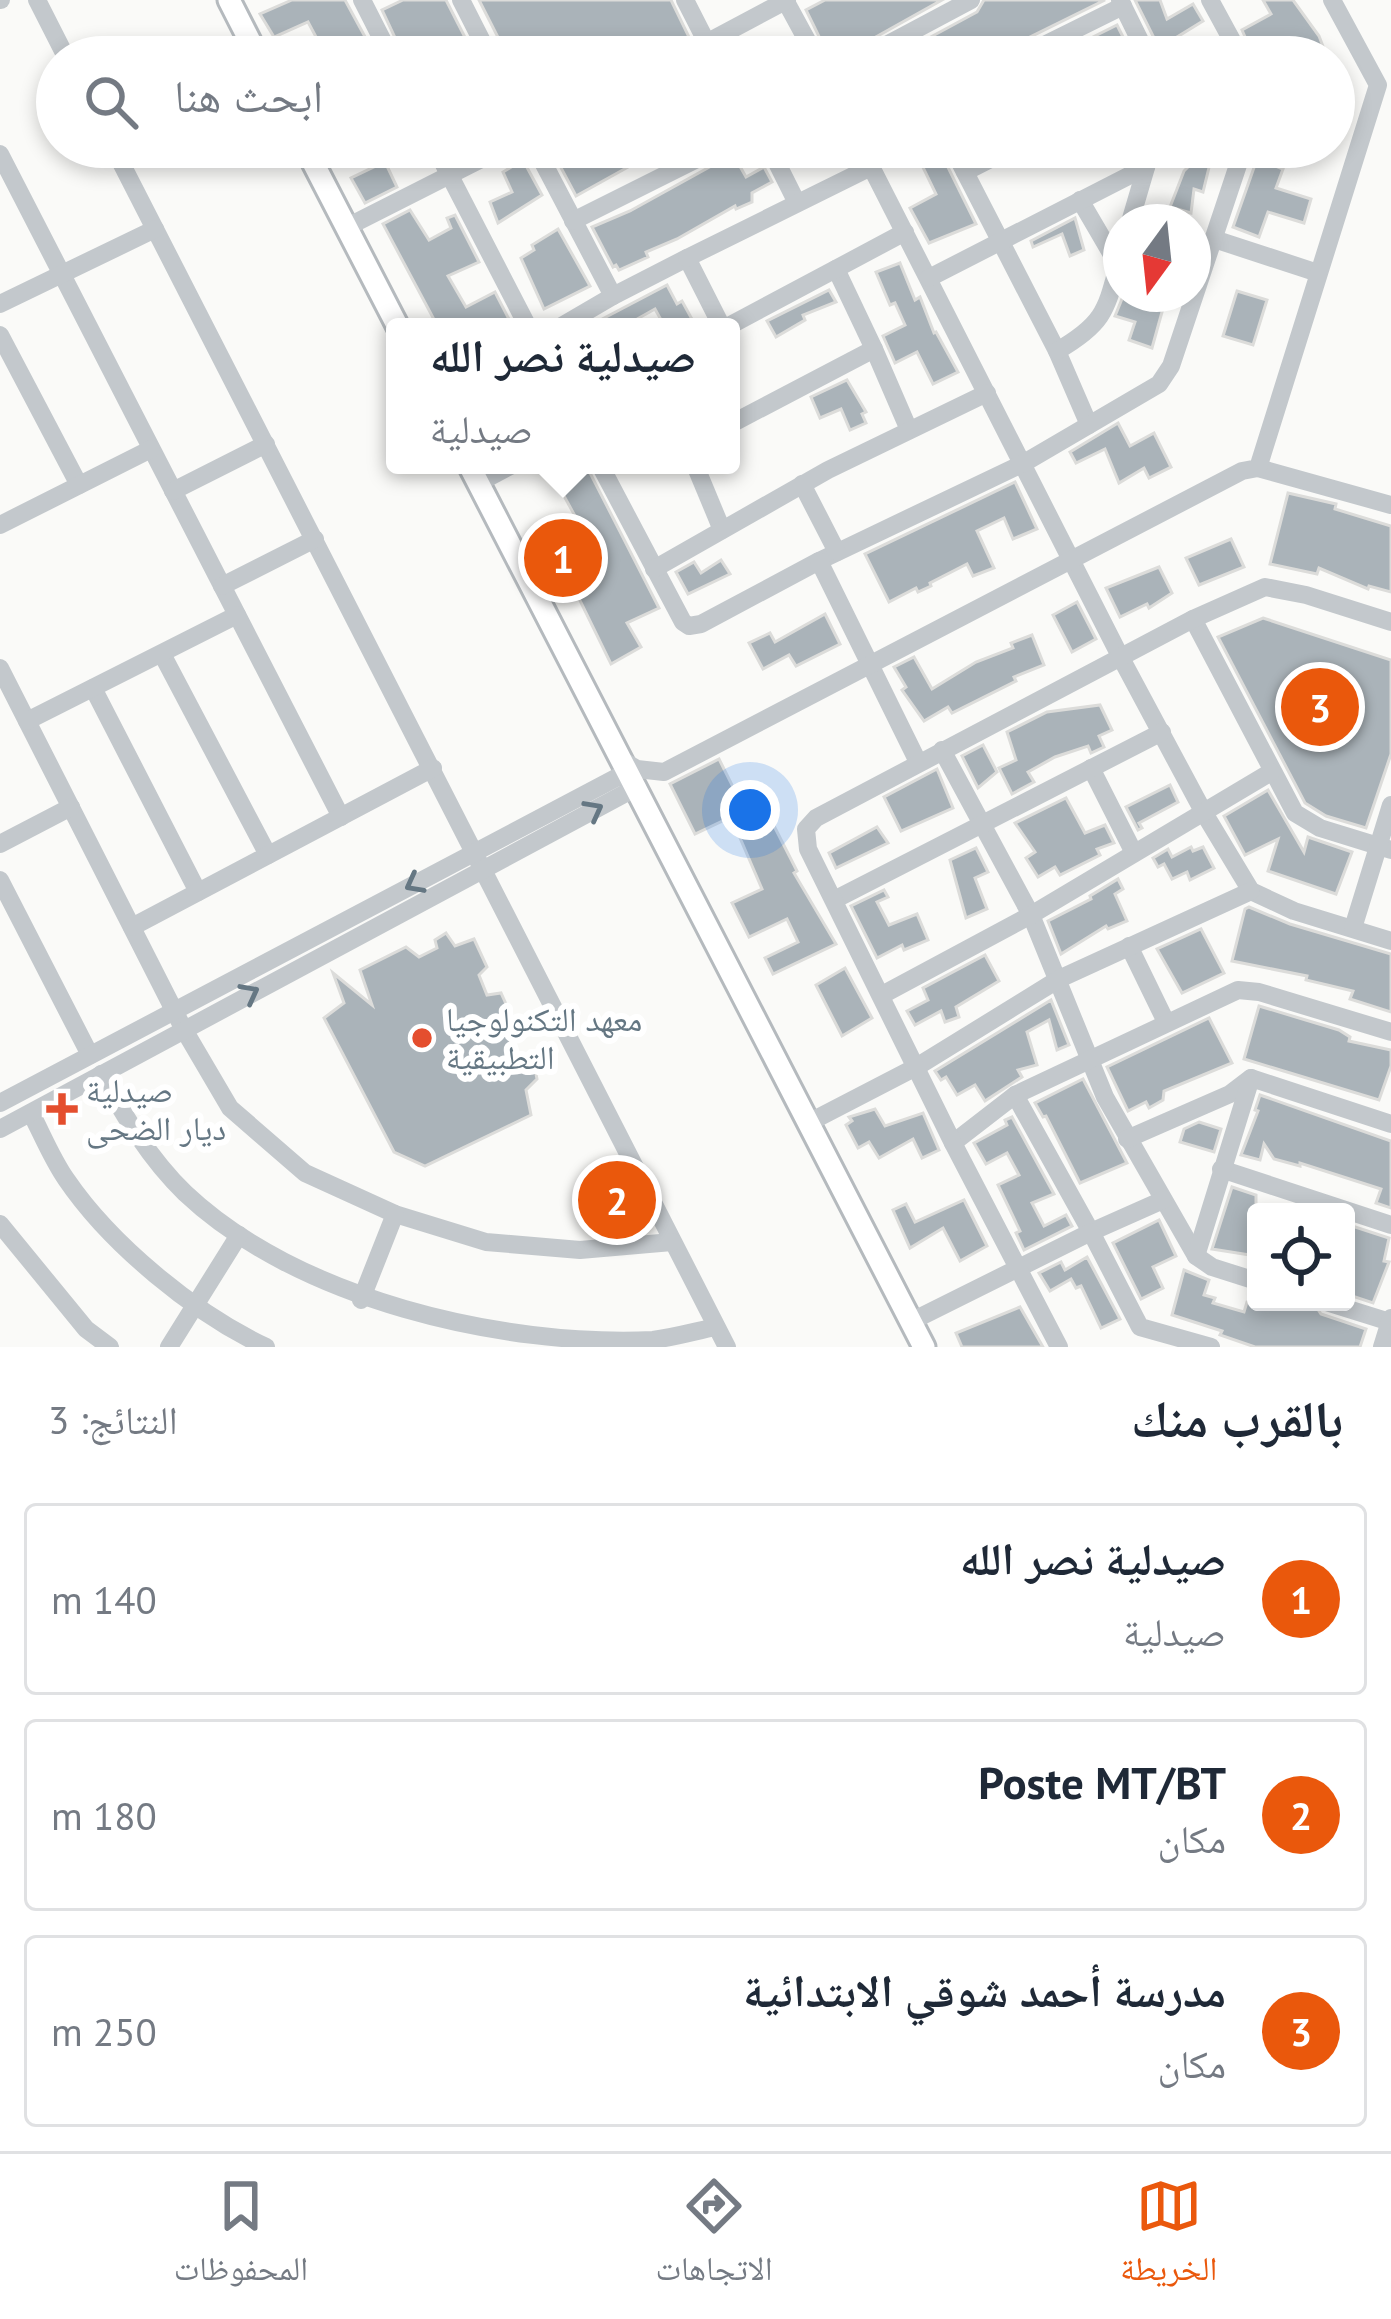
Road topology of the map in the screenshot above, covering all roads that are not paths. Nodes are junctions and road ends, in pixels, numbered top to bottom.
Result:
1 (37, 0) edge
2 (229, 0) edge
3 (461, 0) edge
4 (685, 0) edge
5 (786, 0) edge
6 (971, 0) edge
7 (1210, 0) edge
8 (1332, 0) edge
9 (368, 2) edge
10 (1121, 3) edge
11 (55, 36) edge
12 (247, 36) edge
13 (382, 36) edge
14 (479, 36) edge
15 (708, 36) edge
16 (732, 36) edge
17 (805, 36) edge
18 (920, 36) edge
19 (1059, 36) edge
20 (1138, 36) edge
21 (1230, 36) edge
22 (1354, 36) edge
23 (1355, 38) edge
24 (1385, 87) edge
25 (0, 154) edge
26 (124, 168) edge
27 (316, 168) edge
28 (446, 168) edge
29 (463, 168) edge
30 (546, 168) edge
31 (679, 168) edge
32 (780, 168) edge
33 (867, 168) edge
34 (872, 168) edge
35 (963, 168) edge
36 (973, 168) edge
37 (1131, 168) edge
38 (1146, 168) edge
39 (1237, 168) edge
40 (965, 172) junction
41 (449, 175) junction
42 (1080, 200) junction
43 (797, 203) junction
44 (1135, 204) edge
45 (573, 221) junction
46 (347, 227) junction
47 (155, 229) junction
48 (905, 232) junction
49 (1103, 234) edge
50 (1214, 239) junction
51 (998, 243) junction
52 (687, 258) junction
53 (836, 269) junction
54 (61, 272) junction
55 (1318, 273) junction
56 (929, 278) junction
57 (613, 296) junction
58 (0, 304) edge
59 (1103, 308) edge
60 (393, 318) edge
61 (523, 318) edge
62 (575, 318) edge
63 (719, 318) edge
64 (740, 319) edge
65 (0, 335) edge
66 (874, 350) junction
67 (1057, 351) junction
68 (987, 393) junction
69 (740, 419) edge
70 (1089, 425) junction
71 (909, 430) junction
72 (266, 444) junction
73 (152, 448) junction
74 (1024, 463) junction
75 (1258, 468) junction
76 (473, 474) edge
77 (605, 474) edge
78 (699, 474) edge
79 (802, 484) junction
80 (79, 485) junction
81 (173, 491) junction
82 (1391, 506) edge
83 (3, 516) edge
84 (722, 530) junction
85 (315, 539) junction
86 (828, 557) junction
87 (1074, 561) junction
88 (654, 569) junction
89 (222, 586) junction
90 (237, 615) junction
91 (1193, 620) junction
92 (1391, 622) edge
93 (162, 653) junction
94 (1121, 658) junction
95 (869, 664) junction
96 (0, 668) edge
97 (93, 688) junction
98 (27, 721) junction
99 (1162, 732) junction
100 (942, 750) junction
101 (918, 762) junction
102 (433, 768) junction
103 (1091, 768) junction
104 (664, 772) junction
105 (1271, 772) junction
106 (631, 773) junction
107 (1391, 805) edge
108 (71, 807) junction
109 (647, 809) junction
110 (1204, 812) junction
111 (341, 817) junction
112 (983, 824) junction
113 (0, 844) edge
114 (1384, 848) edge
115 (1134, 854) junction
116 (268, 855) junction
117 (478, 860) junction
118 (0, 880) edge
119 (1251, 891) junction
120 (198, 892) junction
121 (834, 900) junction
122 (1031, 915) junction
123 (132, 927) junction
124 (1352, 928) junction
125 (1391, 941) edge
126 (1129, 946) junction
127 (1059, 979) junction
128 (882, 995) junction
129 (179, 1019) junction
130 (1166, 1022) junction
131 (1391, 1032) edge
132 (91, 1054) junction
133 (1089, 1057) junction
134 (918, 1066) junction
135 (101, 1074) junction
136 (1250, 1078) junction
137 (1015, 1095) junction
138 (2, 1098) edge
139 (31, 1113) junction
140 (808, 1123) junction
141 (1391, 1124) edge
142 (0, 1129) edge
143 (1127, 1139) junction
144 (953, 1143) junction
145 (1221, 1169) junction
146 (1163, 1200) junction
147 (395, 1214) junction
148 (0, 1224) edge
149 (1391, 1225) edge
150 (1091, 1232) junction
151 (239, 1235) junction
152 (672, 1242) junction
153 (1196, 1256) junction
154 (1018, 1268) junction
155 (1247, 1277) edge
156 (361, 1300) junction
157 (196, 1304) junction
158 (1355, 1310) edge
159 (1390, 1320) edge
160 (910, 1322) junction
161 (716, 1327) junction
162 (493, 1340) edge
163 (110, 1347) edge
164 (169, 1347) edge
165 (266, 1347) edge
166 (727, 1347) edge
167 (924, 1347) edge
168 (1059, 1347) edge
169 (1211, 1347) edge
170 (1382, 1347) edge

1 - 11 street
2 - 12 main road
3 - 14 street
4 - 15 street
5 - 16 street
5 - 17 street
6 - 18 street
7 - 21 street
8 - 22 street
9 - 13 street
10 - 19 street
10 - 20 street
23 - 24 street
24 - 55 street
25 - 54 street
26 - 47 street
27 - 46 main road
28 - 41 street
29 - 41 street
30 - 45 street
31 - 45 street
32 - 43 street
33 - 43 street
34 - 48 street
35 - 40 street
36 - 40 street
37 - 42 street
38 - 44 street
39 - 50 street
40 - 51 street
41 - 46 street
41 - 61 street
42 - 49 street
42 - 51 street
43 - 52 street
45 - 57 street
46 - 60 main road
47 - 54 street
47 - 72 street
48 - 53 street
48 - 56 street
50 - 55 street
50 - 70 street
51 - 56 street
51 - 67 street
52 - 57 street
52 - 63 street
53 - 64 street
53 - 66 street
54 - 58 street
54 - 73 street
55 - 75 street
56 - 68 street
57 - 62 street
59 - 67 street
65 - 80 street
66 - 69 street
66 - 71 street
67 - 70 street
68 - 71 street
68 - 74 street
70 - 74 street
71 - 79 street
72 - 81 street
72 - 85 street
73 - 80 street
73 - 81 street
74 - 86 street
74 - 87 street
75 - 82 street
75 - 87 street
76 - 106 main road
77 - 88 street
78 - 84 street
79 - 84 street
79 - 86 street
80 - 83 street
81 - 89 street
84 - 88 street
85 - 89 street
85 - 102 street
86 - 88 street
86 - 95 street
87 - 94 street
87 - 95 street
89 - 90 street
90 - 93 street
90 - 111 street
91 - 92 street
91 - 94 street
91 - 105 street
93 - 97 street
93 - 116 street
94 - 99 street
94 - 100 street
95 - 101 street
95 - 104 street
96 - 98 street
97 - 98 street
97 - 120 street
98 - 108 street
99 - 103 street
99 - 110 street
100 - 101 street
100 - 112 street
101 - 121 street
102 - 111 street
102 - 117 street
103 - 112 street
103 - 115 street
104 - 106 street
104 - 109 street
105 - 110 street
105 - 114 street
106 - 109 main road
106 - 117 street
107 - 114 street
108 - 113 street
108 - 123 street
109 - 140 main road
110 - 115 street
110 - 119 street
111 - 116 street
112 - 121 street
112 - 122 street
114 - 124 street
115 - 122 street
116 - 120 street
117 - 129 street
117 - 152 street
118 - 132 street
119 - 124 street
119 - 126 street
120 - 123 street
121 - 128 street
122 - 127 street
122 - 128 street
123 - 129 street
124 - 125 street
126 - 127 street
126 - 130 street
127 - 133 street
127 - 134 street
128 - 134 street
129 - 132 street
129 - 135 street
129 - 147 street
130 - 131 street
130 - 133 street
132 - 138 street
133 - 137 street
133 - 143 street
134 - 140 street
134 - 144 street
135 - 139 street
135 - 151 street
136 - 141 street
136 - 143 street
136 - 145 street
137 - 144 street
137 - 150 street
139 - 142 street
139 - 157 street
140 - 160 main road
143 - 146 street
144 - 154 street
145 - 149 street
145 - 153 street
146 - 150 street
146 - 153 street
147 - 152 street
147 - 156 street
148 - 163 street
150 - 154 street
150 - 169 street
151 - 156 street
151 - 157 street
152 - 161 street
153 - 155 street
154 - 160 street
154 - 168 street
156 - 162 street
157 - 164 street
157 - 165 street
158 - 159 street
159 - 170 street
160 - 167 main road
161 - 162 street
161 - 166 street

